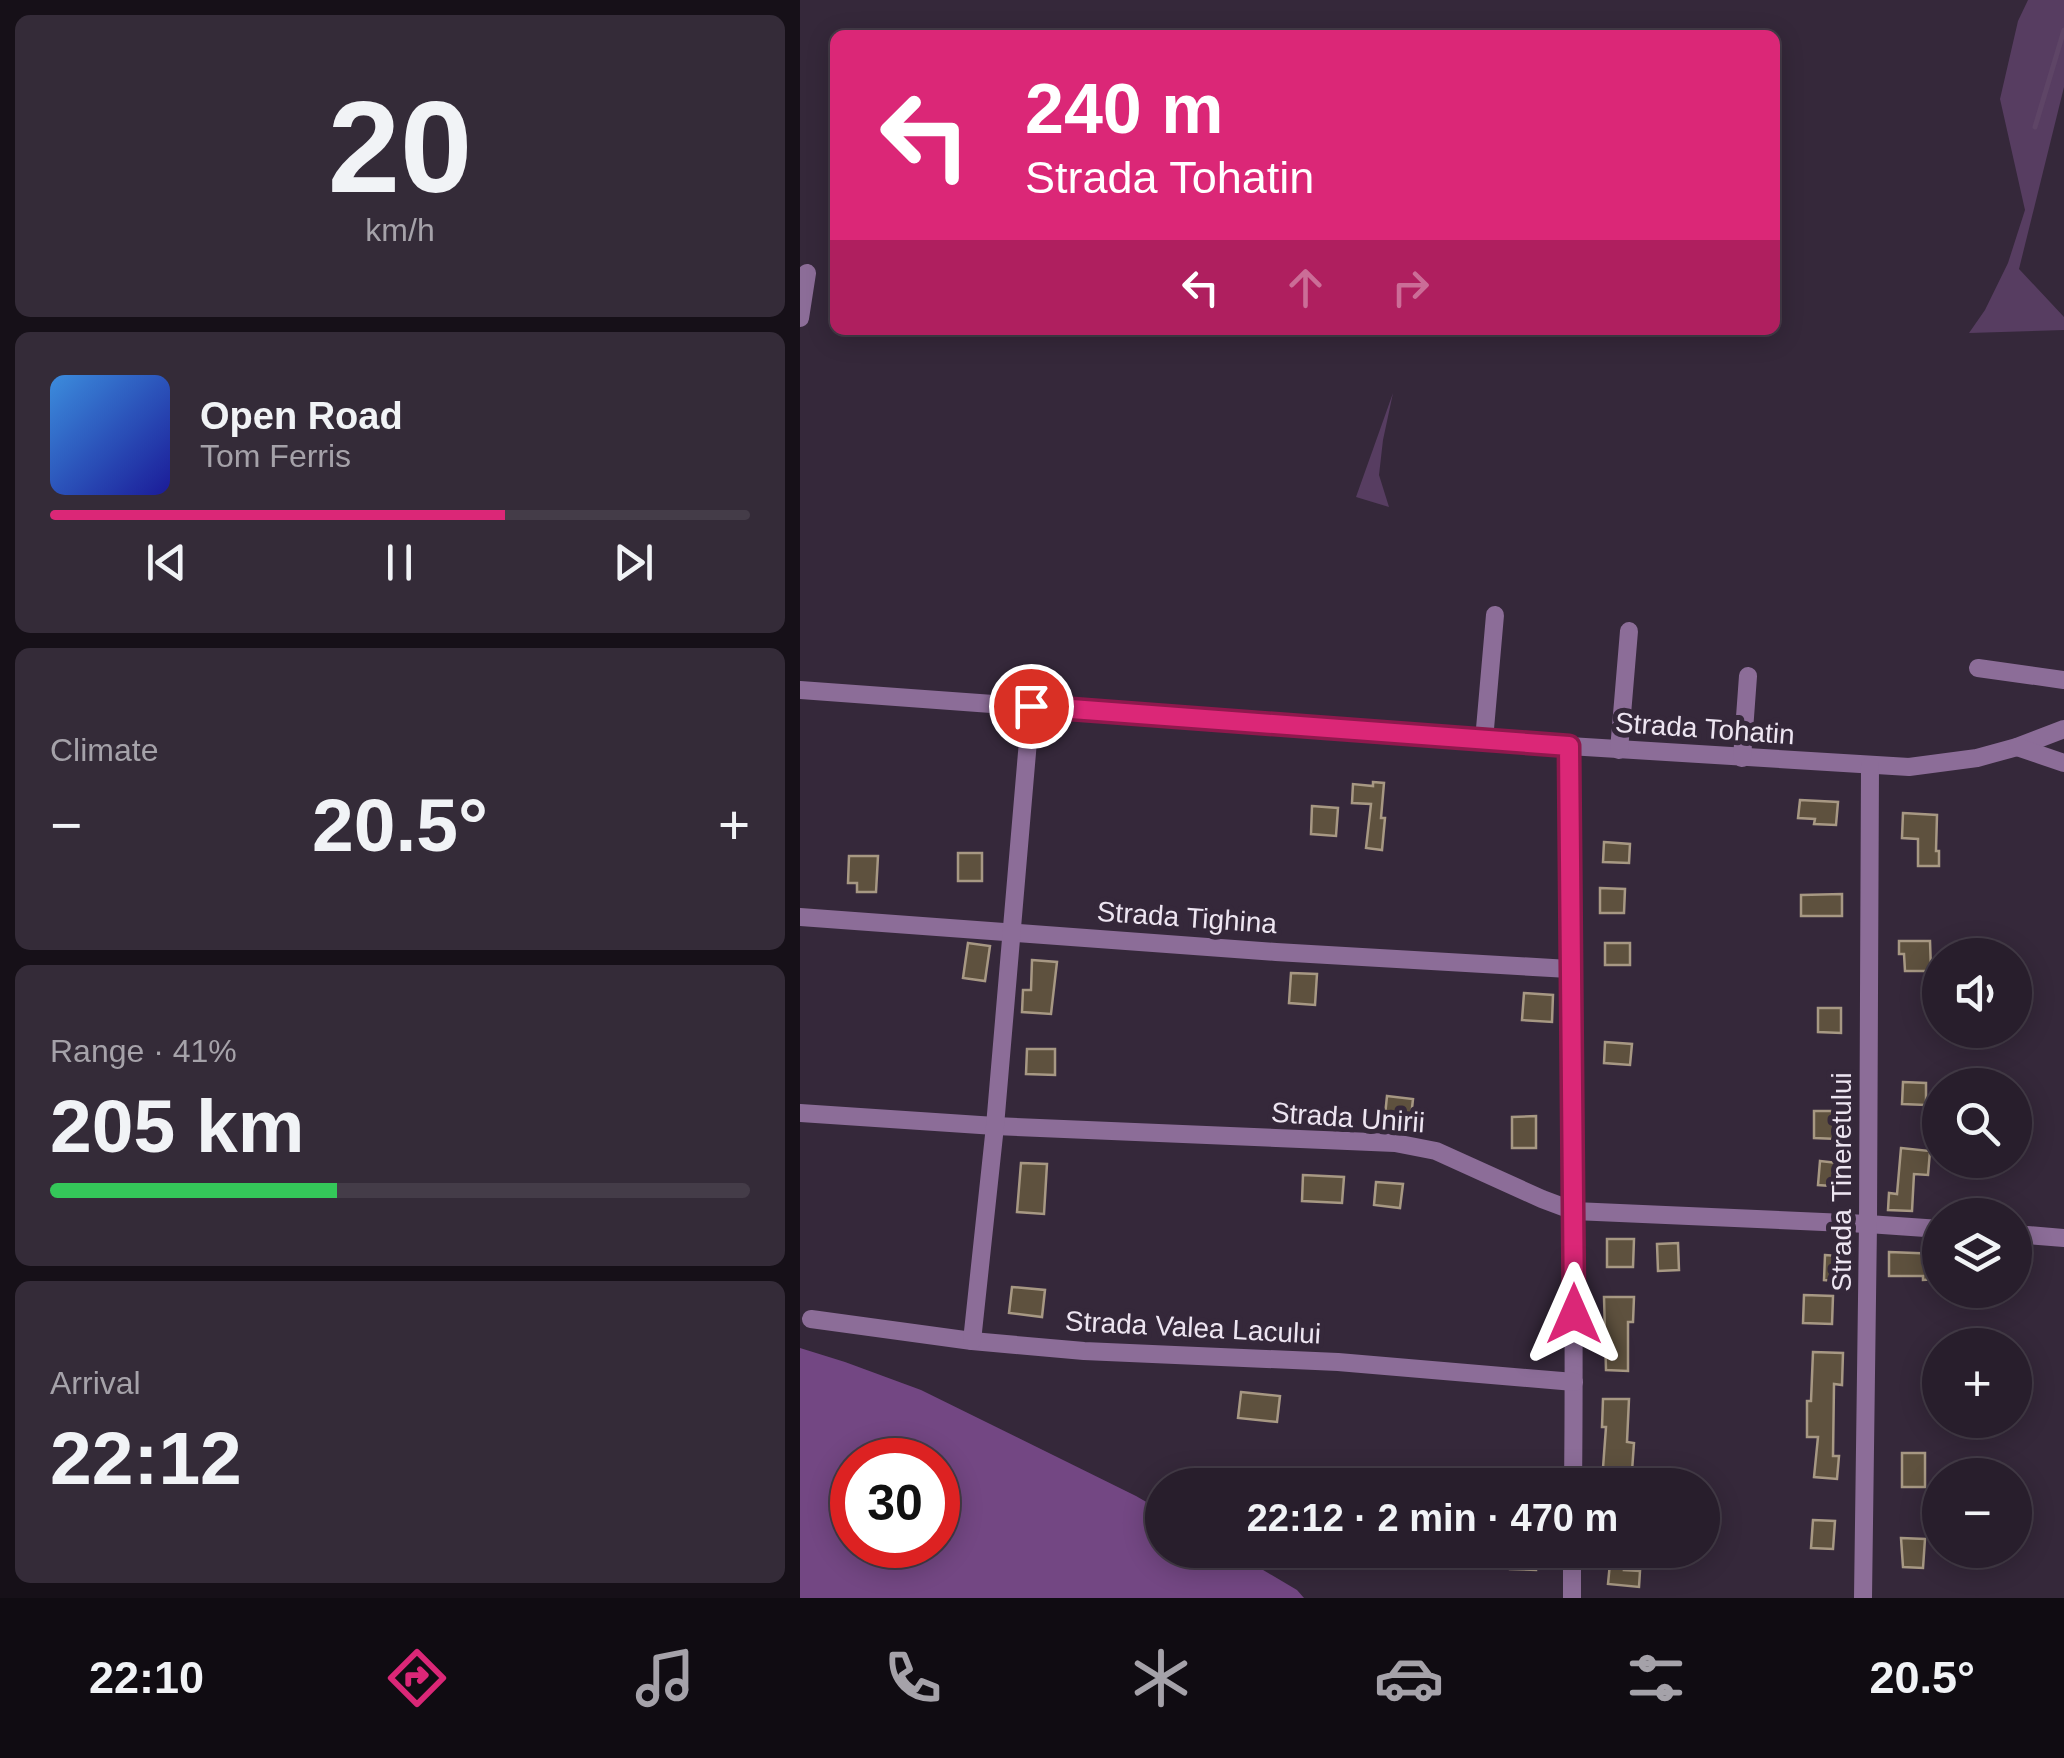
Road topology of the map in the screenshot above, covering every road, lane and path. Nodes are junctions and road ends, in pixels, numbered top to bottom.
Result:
1 (807, 273) dead end
2 (800, 318) edge
3 (1495, 616) dead end
4 (1628, 631) dead end
5 (1978, 668) dead end
6 (1748, 676) dead end
7 (2064, 680) edge
8 (800, 690) edge
9 (1031, 706) junction
10 (2064, 729) edge
11 (1484, 740) junction
12 (1569, 746) junction
13 (2017, 747) junction
14 (1619, 750) junction
15 (1742, 758) junction
16 (2064, 763) edge
17 (1870, 766) junction
18 (800, 917) edge
19 (1010, 931) junction
20 (1569, 969) junction
21 (800, 1113) edge
22 (995, 1126) junction
23 (1574, 1211) junction
24 (1868, 1224) junction
25 (1922, 1228) edge
26 (2032, 1235) edge
27 (2064, 1238) edge
28 (811, 1319) dead end
29 (972, 1341) junction
30 (1574, 1382) junction
31 (1573, 1468) edge
32 (1572, 1568) edge
33 (1572, 1598) edge
34 (1863, 1598) edge

1 - 2 street
3 - 11 street
4 - 14 street
5 - 7 street
6 - 15 street
8 - 9 street, Strada Tohatin
9 - 11 street, Strada Tohatin
9 - 19 street
10 - 13 street, Strada Tohatin
11 - 12 street, Strada Tohatin
12 - 14 street, Strada Tohatin
12 - 20 street
13 - 16 street
13 - 17 street, Strada Tohatin
14 - 15 street, Strada Tohatin
15 - 17 street, Strada Tohatin
17 - 24 street, Strada Tineretului
18 - 19 street, Strada Tighina
19 - 20 street, Strada Tighina
19 - 22 street
20 - 23 street
21 - 22 street, Strada Unirii
22 - 23 street, Strada Unirii
22 - 29 street
23 - 24 street, Strada Unirii
23 - 30 street
24 - 25 street, Strada Unirii
24 - 34 street, Strada Tineretului
26 - 27 street
28 - 29 street, Strada Valea Lacului
29 - 30 street, Strada Valea Lacului
30 - 31 street
32 - 33 street

